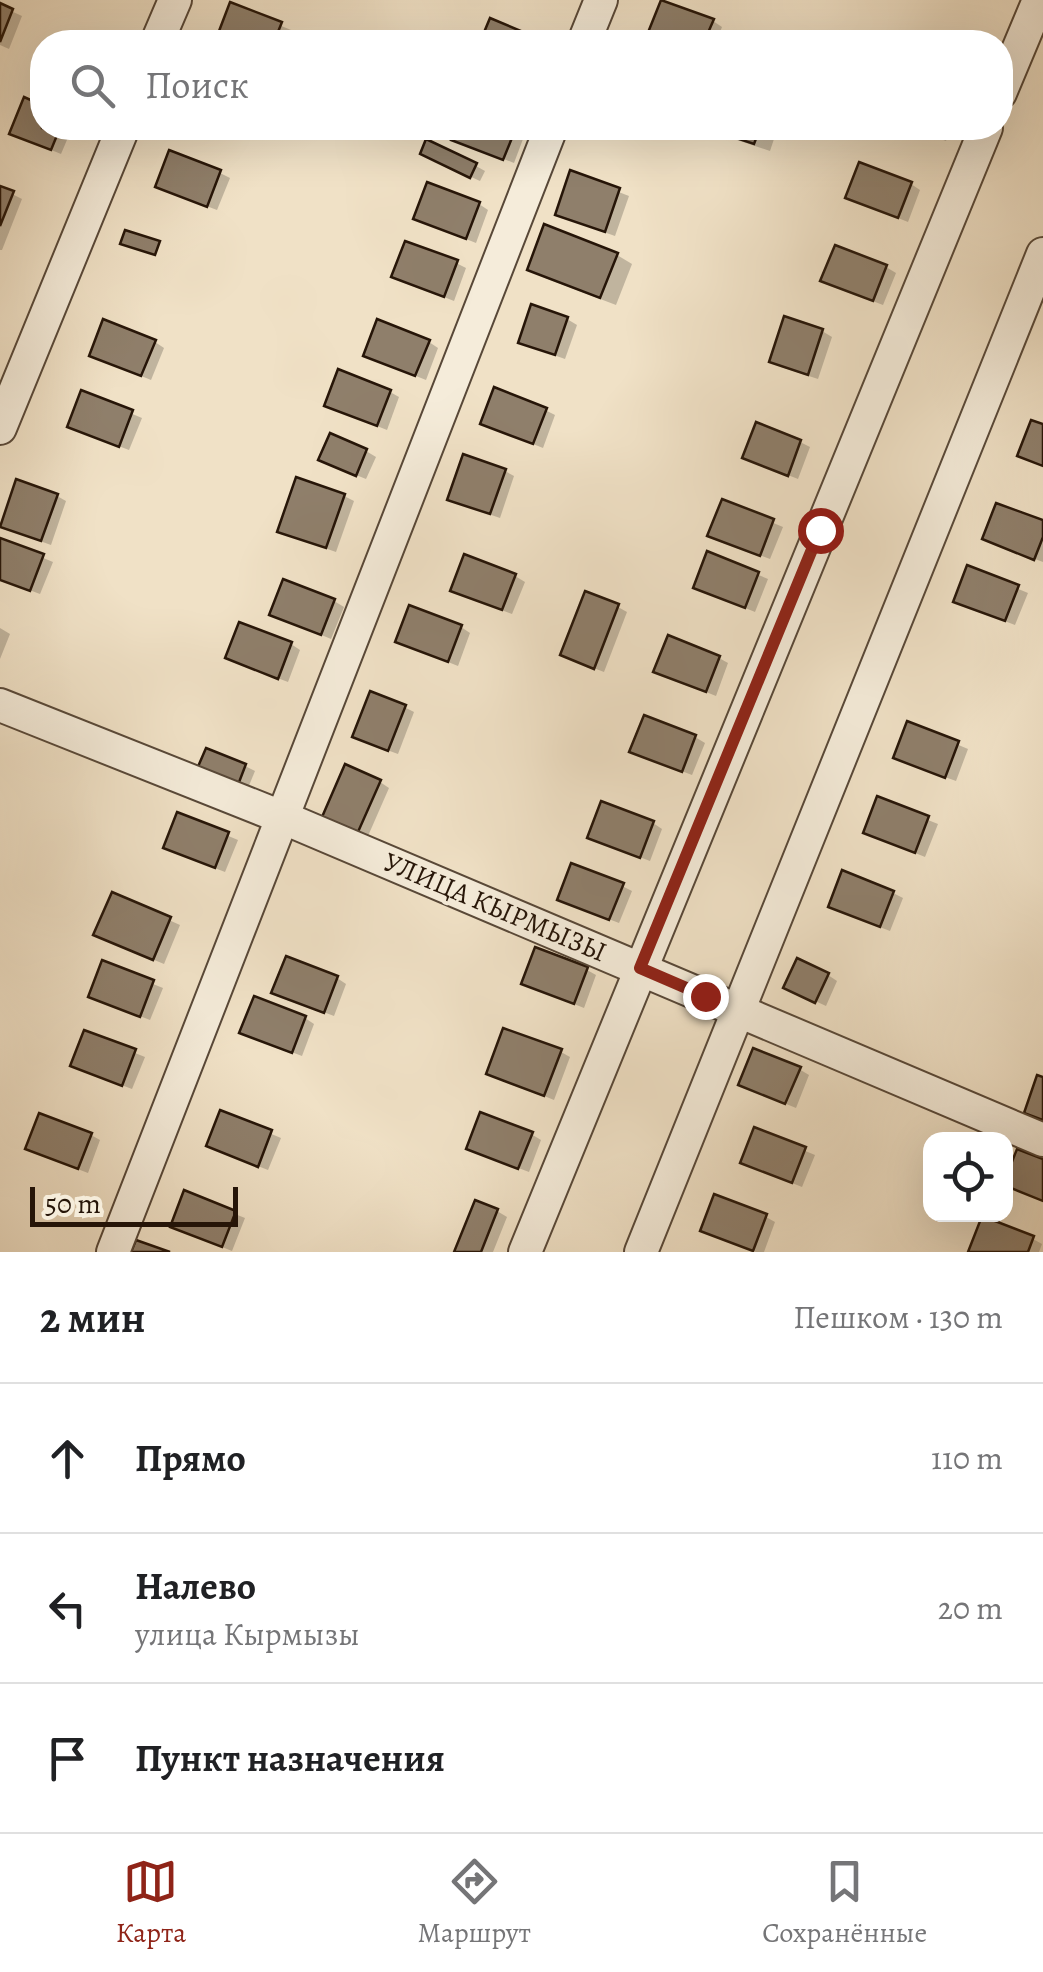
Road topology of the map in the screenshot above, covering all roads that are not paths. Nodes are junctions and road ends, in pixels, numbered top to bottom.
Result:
1 (175, 0) edge
2 (601, 0) edge
3 (1039, 0) edge
4 (163, 30) edge
5 (589, 30) edge
6 (1013, 61) edge
7 (118, 140) edge
8 (547, 140) edge
9 (981, 140) edge
10 (1043, 254) edge
11 (0, 428) edge
12 (0, 704) edge
13 (284, 818) junction
14 (640, 968) junction
15 (738, 1010) junction
16 (1043, 1140) edge
17 (113, 1252) edge
18 (524, 1252) edge
19 (641, 1252) edge

1 - 4 street
2 - 5 street
3 - 6 street
7 - 11 street
8 - 13 street
9 - 14 street
10 - 15 street
12 - 13 street, УЛИЦА КЫРМЫЗЫ
13 - 14 street, УЛИЦА КЫРМЫЗЫ
13 - 17 street
14 - 15 street, УЛИЦА КЫРМЫЗЫ
14 - 18 street
15 - 16 street, УЛИЦА КЫРМЫЗЫ
15 - 19 street

